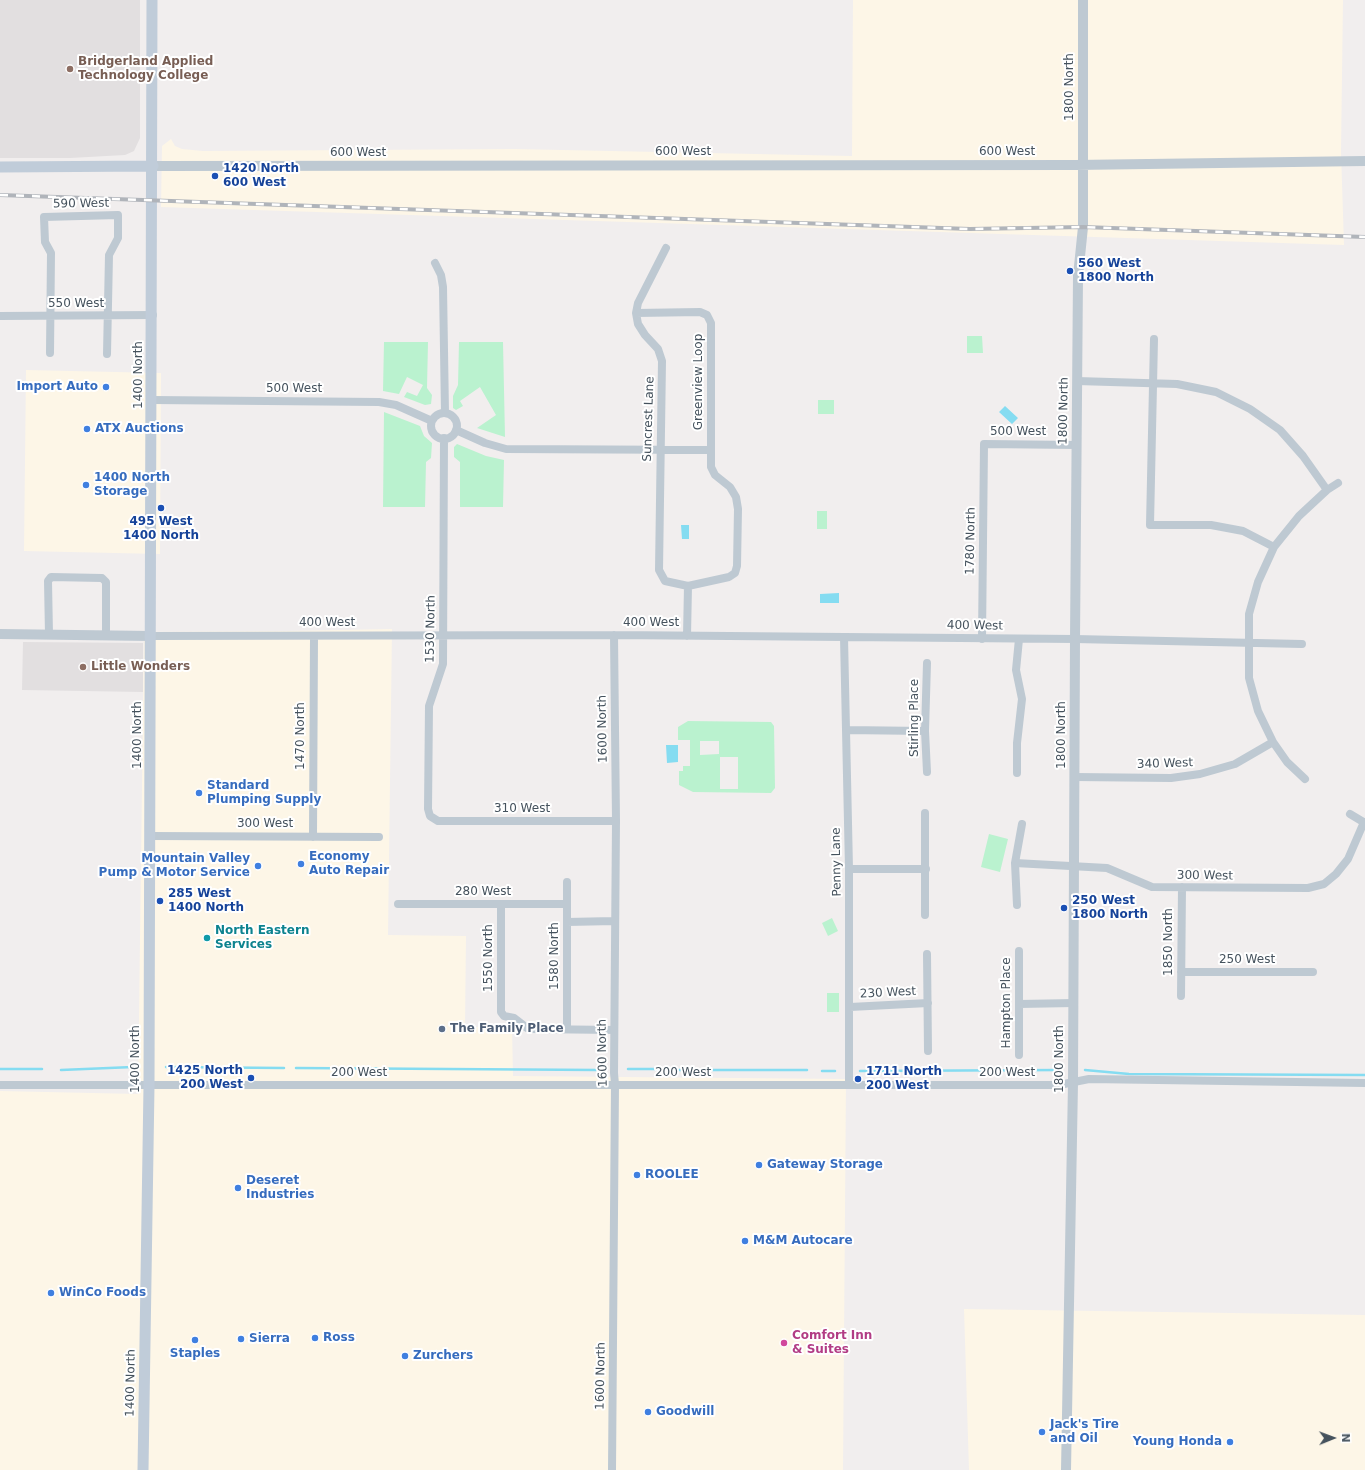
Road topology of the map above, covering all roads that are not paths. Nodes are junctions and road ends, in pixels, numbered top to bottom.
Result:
1 (152, 0) edge
2 (1083, 0) edge
3 (1365, 162) edge
4 (1082, 165) junction
5 (153, 166) junction
6 (0, 167) edge
7 (666, 248) dead end
8 (435, 263) dead end
9 (636, 313) junction
10 (152, 315) junction
11 (0, 316) edge
12 (50, 316) junction
13 (107, 316) junction
14 (1154, 339) dead end
15 (50, 353) dead end
16 (108, 354) dead end
17 (1077, 381) junction
18 (1153, 383) junction
19 (152, 400) junction
20 (445, 413) junction
21 (432, 421) junction
22 (456, 430) junction
23 (444, 438) junction
24 (984, 444) joint
25 (1077, 445) junction
26 (660, 449) junction
27 (710, 450) junction
28 (1338, 483) dead end
29 (1327, 490) junction
30 (1274, 547) junction
31 (688, 586) junction
32 (0, 634) edge
33 (49, 635) junction
34 (106, 635) junction
35 (443, 635) junction
36 (614, 635) junction
37 (151, 636) junction
38 (314, 636) junction
39 (687, 636) junction
40 (844, 637) junction
41 (982, 639) junction
42 (1075, 639) junction
43 (1019, 640) junction
44 (1248, 644) junction
45 (1302, 644) dead end
46 (927, 663) dead end
47 (846, 730) junction
48 (925, 732) junction
49 (1273, 742) junction
50 (927, 772) dead end
51 (1018, 773) dead end
52 (1074, 777) junction
53 (1305, 779) dead end
54 (925, 813) dead end
55 (1350, 814) dead end
56 (430, 816) joint
57 (616, 821) junction
58 (1364, 822) edge
59 (1022, 824) dead end
60 (150, 836) junction
61 (312, 836) junction
62 (379, 837) dead end
63 (1015, 863) junction
64 (1075, 866) junction
65 (849, 869) junction
66 (926, 869) junction
67 (567, 882) dead end
68 (1182, 887) junction
69 (398, 904) dead end
70 (501, 904) junction
71 (567, 904) junction
72 (1016, 905) dead end
73 (925, 915) dead end
74 (614, 921) junction
75 (567, 922) junction
76 (1019, 951) dead end
77 (927, 954) dead end
78 (1181, 972) junction
79 (1313, 972) dead end
80 (1181, 996) dead end
81 (928, 1003) junction
82 (1074, 1003) junction
83 (1019, 1004) junction
84 (850, 1007) junction
85 (567, 1029) junction
86 (614, 1030) junction
87 (928, 1051) dead end
88 (1019, 1055) dead end
89 (1073, 1083) junction
90 (1365, 1083) edge
91 (615, 1084) junction
92 (0, 1085) edge
93 (849, 1085) junction
94 (149, 1086) junction
95 (143, 1470) edge
96 (612, 1470) edge
97 (1066, 1470) edge

1 - 5 main road, 1400 North
2 - 4 street, 1800 North
3 - 4 street, 600 West
4 - 5 street, 600 West
4 - 17 street, 1800 North
5 - 6 main road, 600 West
5 - 10 main road, 1400 North
7 - 9 street
8 - 20 street
9 - 26 street, Suncrest Lane
9 - 27 street, Greenview Loop
10 - 13 street, 550 West
10 - 19 main road, 1400 North
11 - 12 street, 550 West
12 - 13 street, 550 West
12 - 13 street, 590 West
12 - 15 street
13 - 16 street
14 - 18 street
17 - 18 street
17 - 25 street, 1800 North
18 - 29 street
18 - 30 street
19 - 21 street, 500 West
19 - 37 main road, 1400 North
20 - 21 street
20 - 22 street
21 - 23 street
22 - 23 street
22 - 26 street
23 - 35 street, 1530 North
24 - 25 street, 500 West
24 - 41 street, 1780 North
25 - 42 street, 1800 North
26 - 27 street
26 - 31 street, Suncrest Lane
27 - 31 street
28 - 29 street
29 - 30 street
30 - 44 street
31 - 39 street
32 - 33 street, 400 West
33 - 34 street, 400 West
33 - 34 street
34 - 37 street, 400 West
35 - 36 street, 400 West
35 - 38 street, 400 West
35 - 56 street, 1530 North
36 - 39 street, 400 West
36 - 57 street, 1600 North
37 - 38 street, 400 West
37 - 60 main road, 1400 North
38 - 61 street, 1470 North
39 - 40 street, 400 West
40 - 41 street, 400 West
40 - 47 street, Penny Lane
41 - 43 street, 400 West
42 - 43 street, 400 West
42 - 44 street, 400 West
42 - 52 street, 1800 North
43 - 51 street
44 - 45 street, 400 West
44 - 49 street
46 - 48 street, Stirling Place
47 - 48 street
47 - 65 street, Penny Lane
48 - 50 street, Stirling Place
49 - 52 street, 340 West
49 - 53 street
52 - 64 street, 1800 North
54 - 66 street
55 - 58 street
56 - 57 street, 310 West
57 - 74 street, 1600 North
58 - 68 street, 300 West
59 - 63 street
60 - 61 street, 300 West
60 - 94 main road, 1400 North
61 - 62 street, 300 West
63 - 64 street, 300 West
63 - 72 street
64 - 68 street, 300 West
64 - 82 street, 1800 North
65 - 66 street
65 - 84 street, Penny Lane
66 - 73 street
67 - 71 street, 1580 North
68 - 78 street, 1850 North
69 - 70 street, 280 West
70 - 71 street, 280 West
70 - 85 street, 1550 North
71 - 75 street, 1580 North
74 - 75 street
74 - 86 street, 1600 North
75 - 85 street, 1580 North
76 - 83 street, Hampton Place
77 - 81 street
78 - 79 street, 250 West
78 - 80 street, 1850 North
81 - 84 street, 230 West
81 - 87 street
82 - 83 street
82 - 89 street, 1800 North
83 - 88 street, Hampton Place
84 - 93 street, Penny Lane
85 - 86 street
86 - 91 street, 1600 North
89 - 90 street, 200 West
89 - 93 street, 200 West
89 - 97 street, 1800 North
91 - 93 street, 200 West
91 - 94 street, 200 West
91 - 96 street, 1600 North
92 - 94 street, 200 West
94 - 95 main road, 1400 North

